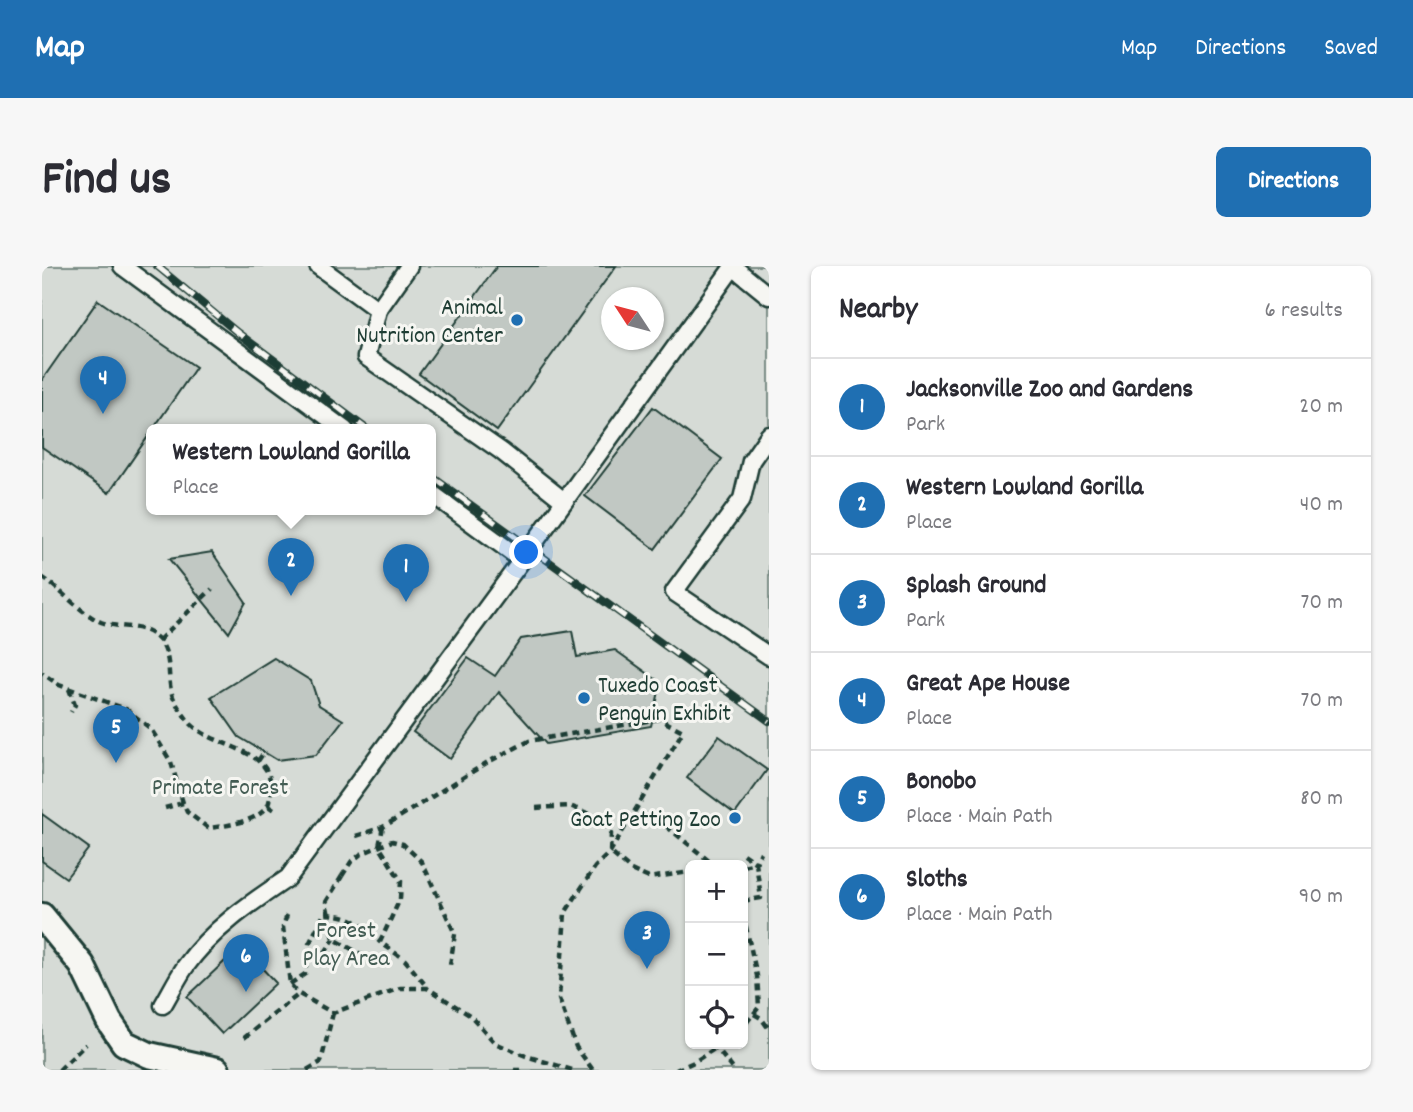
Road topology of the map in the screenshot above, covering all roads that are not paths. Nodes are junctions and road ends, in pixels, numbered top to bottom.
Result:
1 (122, 266) edge
2 (318, 266) edge
3 (410, 266) edge
4 (733, 266) edge
5 (769, 296) edge
6 (378, 310) junction
7 (337, 424) edge
8 (769, 435) edge
9 (436, 497) edge
10 (564, 501) junction
11 (522, 560) junction
12 (769, 656) edge
13 (42, 916) edge
14 (163, 1005) dead end
15 (217, 1070) edge

1 - 7 lane
2 - 6 lane
3 - 6 lane
4 - 5 lane
4 - 10 lane
6 - 10 lane
8 - 12 lane
9 - 11 lane
10 - 11 lane
11 - 14 lane
13 - 15 street

